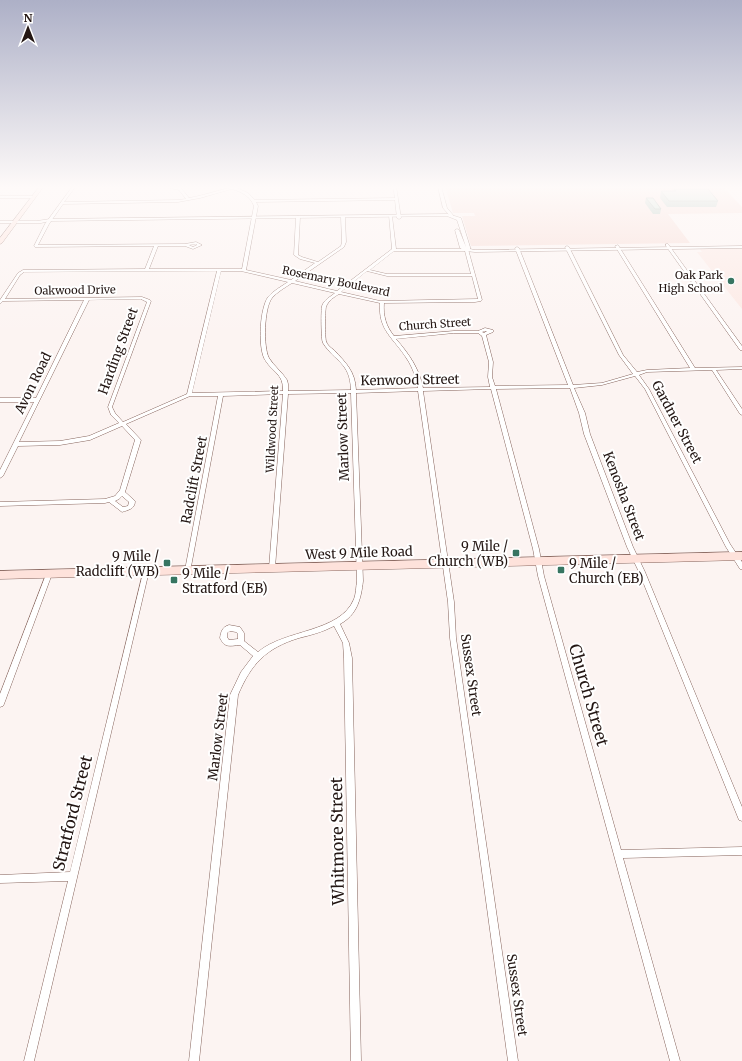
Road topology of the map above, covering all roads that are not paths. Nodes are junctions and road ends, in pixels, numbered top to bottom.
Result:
1 (41, 236) edge
2 (250, 236) edge
3 (297, 236) edge
4 (343, 236) edge
5 (393, 236) edge
6 (461, 236) edge
7 (185, 245) dead end
8 (156, 246) junction
9 (742, 246) edge
10 (618, 247) junction
11 (668, 247) junction
12 (567, 248) junction
13 (517, 249) junction
14 (393, 250) junction
15 (467, 250) junction
16 (318, 263) junction
17 (147, 270) junction
18 (219, 270) junction
19 (244, 270) junction
20 (366, 270) junction
21 (474, 275) junction
22 (293, 281) junction
23 (338, 292) junction
24 (87, 299) junction
25 (148, 299) joint
26 (480, 301) joint
27 (1, 302) edge
28 (382, 302) junction
29 (479, 332) junction
30 (484, 335) junction
31 (392, 338) junction
32 (742, 349) edge
33 (742, 368) edge
34 (693, 369) junction
35 (713, 369) junction
36 (635, 373) junction
37 (571, 387) junction
38 (494, 389) junction
39 (420, 390) junction
40 (354, 392) junction
41 (286, 393) junction
42 (221, 394) junction
43 (189, 395) junction
44 (0, 400) edge
45 (37, 400) junction
46 (742, 413) edge
47 (123, 424) junction
48 (16, 444) junction
49 (0, 476) edge
50 (122, 493) junction
51 (110, 500) junction
52 (0, 504) edge
53 (739, 556) edge
54 (636, 558) junction
55 (539, 561) junction
56 (445, 563) junction
57 (359, 566) junction
58 (742, 567) edge
59 (272, 568) junction
60 (188, 570) junction
61 (146, 572) junction
62 (49, 574) junction
63 (0, 575) edge
64 (336, 623) junction
65 (241, 642) dead end
66 (258, 656) junction
67 (0, 704) edge
68 (742, 817) edge
69 (742, 851) edge
70 (618, 854) junction
71 (72, 876) junction
72 (0, 879) edge
73 (29, 1061) edge
74 (194, 1061) edge
75 (356, 1061) edge
76 (513, 1061) edge
77 (675, 1061) edge

1 - 8 street
2 - 19 street
3 - 16 street
4 - 16 street, Wildwood Street
5 - 14 street
6 - 15 street, Church Street
7 - 8 street
8 - 17 street
9 - 11 street
10 - 11 street
10 - 12 street
10 - 34 street
11 - 32 street
12 - 13 street
12 - 36 street, Gardner Street
13 - 15 street
13 - 37 street, Kenosha Street
14 - 15 street
14 - 20 street, Marlow Street
15 - 21 street, Church Street
16 - 22 street, Wildwood Street
17 - 18 street, Rosemary Boulevard
17 - 27 street, Rosemary Boulevard
18 - 19 street, Rosemary Boulevard
18 - 43 street
19 - 22 street, Rosemary Boulevard
20 - 21 street
20 - 23 street, Marlow Street
21 - 26 street, Church Street
22 - 23 street, Rosemary Boulevard
22 - 41 street, Wildwood Street
23 - 28 street, Rosemary Boulevard
23 - 40 street, Marlow Street
24 - 25 street, Oakwood Drive
24 - 27 street, Oakwood Drive
24 - 45 street, Avon Road
25 - 47 street, Harding Street
26 - 28 street, Rosemary Boulevard
28 - 31 street, Sussex Street
29 - 30 street, Church Street
29 - 30 street, Church Street
29 - 31 street, Church Street
30 - 38 street, Church Street
31 - 39 street, Sussex Street
33 - 35 street, Kenwood Street
34 - 35 street, Kenwood Street
34 - 36 street, Kenwood Street
35 - 46 street
36 - 37 street, Kenwood Street
36 - 53 street, Gardner Street
37 - 38 street, Kenwood Street
37 - 54 street, Kenosha Street
38 - 39 street, Kenwood Street
38 - 55 street, Church Street
39 - 40 street, Kenwood Street
39 - 56 street, Sussex Street
40 - 41 street, Kenwood Street
40 - 57 street, Marlow Street
41 - 42 street, Kenwood Street
41 - 59 street, Wildwood Street
42 - 43 street, Kenwood Street
42 - 60 street, Radclift Street
43 - 47 street, Kenwood Street
44 - 45 street
45 - 48 street, Avon Road
47 - 48 street, Kenwood Street
47 - 50 street, Harding Street
48 - 49 street, Avon Road
50 - 51 street
50 - 51 street
51 - 52 street
53 - 54 main road, West 9 Mile Road
53 - 58 street, Gardner Street
54 - 55 main road, West 9 Mile Road
54 - 68 street, Kenosha Street
55 - 56 main road, West 9 Mile Road
55 - 70 street, Church Street
56 - 57 main road, West 9 Mile Road
56 - 76 street, Sussex Street
57 - 59 main road, West 9 Mile Road
57 - 64 street, Marlow Street
59 - 60 main road, West 9 Mile Road
60 - 61 main road, West 9 Mile Road
61 - 62 main road, West 9 Mile Road
61 - 71 street, Stratford Street
62 - 63 main road, West 9 Mile Road
62 - 67 street
64 - 66 street, Marlow Street
64 - 75 street, Whitmore Street
65 - 66 street
66 - 74 street, Marlow Street
69 - 70 street
70 - 77 street, Church Street
71 - 72 street
71 - 73 street, Stratford Street

